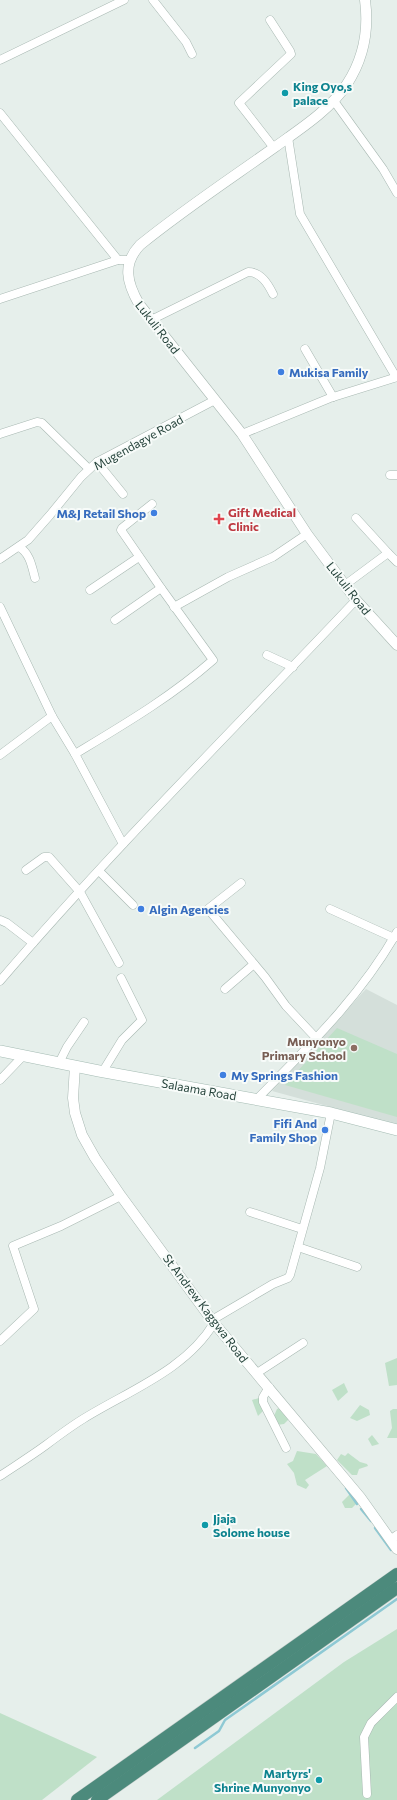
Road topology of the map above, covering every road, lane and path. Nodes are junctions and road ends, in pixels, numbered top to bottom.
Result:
1 (124, 0) edge
2 (154, 0) edge
3 (365, 0) edge
4 (270, 20) dead end
5 (192, 54) dead end
6 (0, 60) edge
7 (334, 101) junction
8 (0, 113) edge
9 (288, 137) junction
10 (274, 148) junction
11 (397, 193) edge
12 (118, 260) junction
13 (129, 260) junction
14 (273, 294) dead end
15 (0, 299) edge
16 (152, 320) junction
17 (305, 349) dead end
18 (397, 377) edge
19 (333, 397) junction
20 (216, 400) junction
21 (0, 434) edge
22 (242, 434) junction
23 (97, 462) junction
24 (88, 469) junction
25 (123, 494) dead end
26 (152, 504) dead end
27 (356, 518) dead end
28 (307, 534) junction
29 (19, 547) junction
30 (388, 553) junction
31 (139, 558) junction
32 (0, 559) edge
33 (397, 562) edge
34 (35, 578) dead end
35 (345, 585) junction
36 (161, 588) junction
37 (90, 590) dead end
38 (356, 600) junction
39 (0, 607) edge
40 (174, 607) junction
41 (2, 618) edge
42 (115, 620) dead end
43 (397, 645) edge
44 (267, 654) dead end
45 (293, 667) junction
46 (52, 716) junction
47 (75, 754) junction
48 (0, 755) edge
49 (123, 844) junction
50 (26, 870) dead end
51 (99, 870) junction
52 (241, 883) dead end
53 (80, 892) junction
54 (133, 905) dead end
55 (330, 909) dead end
56 (0, 920) edge
57 (396, 935) edge
58 (33, 943) junction
59 (119, 963) dead end
60 (254, 964) junction
61 (121, 978) dead end
62 (0, 981) edge
63 (225, 989) dead end
64 (84, 1022) dead end
65 (317, 1039) junction
66 (0, 1051) edge
67 (23, 1056) junction
68 (59, 1063) junction
69 (75, 1066) junction
70 (103, 1072) junction
71 (0, 1080) edge
72 (257, 1099) junction
73 (331, 1113) junction
74 (397, 1130) edge
75 (121, 1196) junction
76 (250, 1212) dead end
77 (302, 1230) junction
78 (298, 1247) junction
79 (357, 1267) dead end
80 (213, 1321) junction
81 (0, 1341) edge
82 (303, 1343) dead end
83 (257, 1373) junction
84 (269, 1387) junction
85 (286, 1448) dead end
86 (0, 1476) edge
87 (393, 1537) edge
88 (397, 1549) edge
89 (397, 1574) edge
90 (397, 1588) edge
91 (397, 1697) edge
92 (367, 1794) dead end
93 (77, 1800) edge
94 (97, 1800) edge

1 - 6 street
2 - 5 street
3 - 7 street
4 - 10 street
7 - 9 street
7 - 11 street
8 - 12 street
9 - 10 street
9 - 18 street
10 - 13 street
12 - 13 street
12 - 15 street
13 - 16 street, Lukuli Road
14 - 16 street
16 - 20 street, Lukuli Road
17 - 19 street
18 - 19 street
19 - 22 street
20 - 22 street, Lukuli Road
20 - 23 street, Mugendagye Road
21 - 24 street
22 - 28 street, Lukuli Road
23 - 24 street, Mugendagye Road
23 - 25 street
24 - 29 street, Mugendagye Road
26 - 31 street
27 - 30 street
28 - 35 street, Lukuli Road
28 - 40 street
29 - 32 street, Mugendagye Road
29 - 34 street
30 - 33 street
30 - 35 street
31 - 36 street
31 - 37 street
35 - 38 street, Lukuli Road
36 - 40 street
36 - 42 street
38 - 43 street, Lukuli Road
38 - 45 street
39 - 41 street
40 - 47 street
41 - 46 street
44 - 45 street
45 - 49 street
46 - 47 street
46 - 48 street
47 - 49 street
49 - 51 street
50 - 53 street
51 - 53 street
51 - 54 street
52 - 60 street
53 - 58 street
53 - 59 street
55 - 57 street
56 - 58 street
57 - 65 street
58 - 62 street
60 - 63 street
60 - 65 street
61 - 70 street
64 - 68 street
65 - 72 street
66 - 67 main road, Salaama Road
67 - 68 main road, Salaama Road
67 - 71 street
68 - 69 main road, Salaama Road
69 - 70 main road, Salaama Road
69 - 75 street, St Andrew Kaggwa Road
70 - 72 main road, Salaama Road
72 - 73 main road, Salaama Road
73 - 74 main road, Salaama Road
73 - 77 street
75 - 80 street, St Andrew Kaggwa Road
75 - 81 street
76 - 77 street
77 - 78 street
78 - 79 street
78 - 80 street
80 - 83 street, St Andrew Kaggwa Road
80 - 86 street
82 - 83 street
83 - 84 street, St Andrew Kaggwa Road
84 - 85 street
84 - 87 street, St Andrew Kaggwa Road
87 - 88 street, St Andrew Kaggwa Road
89 - 93 highway
90 - 94 highway
91 - 92 street

